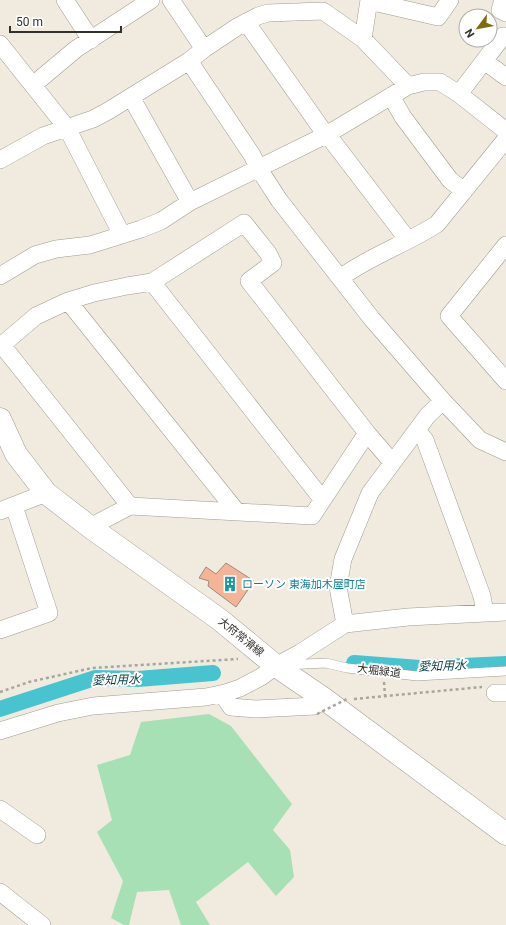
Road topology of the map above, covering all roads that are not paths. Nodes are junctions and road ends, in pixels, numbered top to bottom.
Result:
1 (65, 0) edge
2 (151, 0) edge
3 (171, 0) edge
4 (369, 0) edge
5 (450, 0) edge
6 (502, 0) edge
7 (324, 5) edge
8 (506, 13) edge
9 (246, 22) junction
10 (506, 36) edge
11 (363, 39) junction
12 (91, 40) junction
13 (0, 44) edge
14 (204, 49) junction
15 (189, 61) junction
16 (484, 61) junction
17 (506, 77) edge
18 (33, 85) junction
19 (408, 86) junction
20 (459, 94) junction
21 (390, 96) junction
22 (131, 97) junction
23 (67, 128) junction
24 (506, 131) edge
25 (327, 134) junction
26 (506, 139) edge
27 (0, 160) edge
28 (259, 169) junction
29 (464, 191) junction
30 (190, 202) junction
31 (122, 235) junction
32 (408, 240) junction
33 (506, 246) edge
34 (0, 276) edge
35 (340, 278) junction
36 (152, 282) junction
37 (68, 301) junction
38 (506, 381) edge
39 (443, 401) junction
40 (417, 430) junction
41 (2, 431) edge
42 (367, 433) junction
43 (506, 452) edge
44 (392, 462) junction
45 (46, 493) junction
46 (322, 499) junction
47 (130, 506) junction
48 (7, 508) edge
49 (237, 512) junction
50 (90, 527) junction
51 (506, 612) edge
52 (485, 613) junction
53 (345, 624) junction
54 (0, 630) edge
55 (276, 666) junction
56 (506, 671) edge
57 (222, 694) junction
58 (320, 706) junction
59 (0, 731) edge
60 (0, 809) edge
61 (506, 834) edge
62 (37, 835) dead end
63 (0, 892) edge
64 (42, 925) edge

1 - 12 street
2 - 12 street
3 - 14 street
4 - 5 street
4 - 11 street
6 - 8 street
7 - 9 street
7 - 11 street
9 - 14 street
9 - 25 street
10 - 16 street
11 - 19 street
12 - 18 street
13 - 18 street
14 - 15 street
15 - 22 street
15 - 28 street
16 - 17 street
16 - 20 street
18 - 23 street
19 - 20 street
19 - 21 street
20 - 24 street
21 - 25 street
21 - 29 street
22 - 23 street
22 - 30 street
23 - 27 street
23 - 31 street
25 - 28 street
25 - 32 street
26 - 29 street
28 - 30 street
28 - 35 street
29 - 32 street
30 - 31 street
31 - 34 street
32 - 35 street
33 - 38 street
35 - 39 street
36 - 37 street
36 - 42 street
36 - 46 street
37 - 47 street
37 - 49 street
39 - 40 street
39 - 43 street
40 - 44 street
40 - 52 street
41 - 45 main road, 大府常滑線
42 - 44 street
42 - 46 street
44 - 53 street
45 - 48 street
45 - 50 main road, 大府常滑線
46 - 49 street
47 - 49 street
47 - 50 street
48 - 54 street
50 - 55 main road, 大府常滑線
51 - 52 street
52 - 53 street
53 - 55 street
55 - 56 lane, 大堀緑道
55 - 57 street
55 - 58 main road, 大府常滑線
57 - 58 street
57 - 59 street
58 - 61 main road, 大府常滑線
60 - 62 street
63 - 64 street

